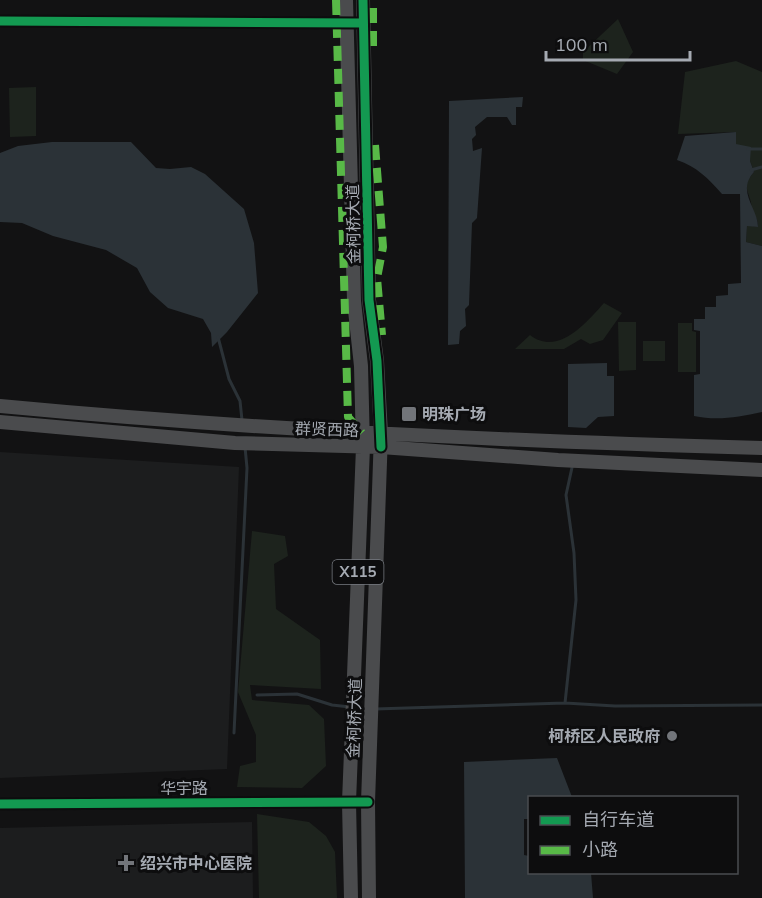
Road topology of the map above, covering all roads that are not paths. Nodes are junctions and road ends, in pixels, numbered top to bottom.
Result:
1 (346, 0) edge
2 (363, 0) edge
3 (0, 21) edge
4 (347, 23) junction
5 (363, 23) junction
6 (0, 406) edge
7 (0, 422) edge
8 (363, 440) junction
9 (381, 441) junction
10 (762, 448) edge
11 (762, 470) edge
12 (349, 802) junction
13 (368, 802) junction
14 (0, 804) edge
15 (351, 898) edge
16 (369, 898) edge

1 - 4 main road, 金柯桥大道 / X115
2 - 5 main road, 金柯桥大道 / X115
3 - 4 street
4 - 5 street
4 - 8 main road, 金柯桥大道 / X115
5 - 9 main road, 金柯桥大道 / X115
6 - 8 main road, 群贤西路
7 - 8 main road, 群贤西路
8 - 9 main road, 群贤西路
8 - 12 main road, 金柯桥大道 / X115
9 - 10 main road, 群贤西路
9 - 11 main road, 群贤西路
9 - 13 main road, 金柯桥大道 / X115
12 - 13 street, 华宇路
12 - 14 street, 华宇路
12 - 15 main road, 金柯桥大道 / X115
13 - 16 main road, 金柯桥大道 / X115

